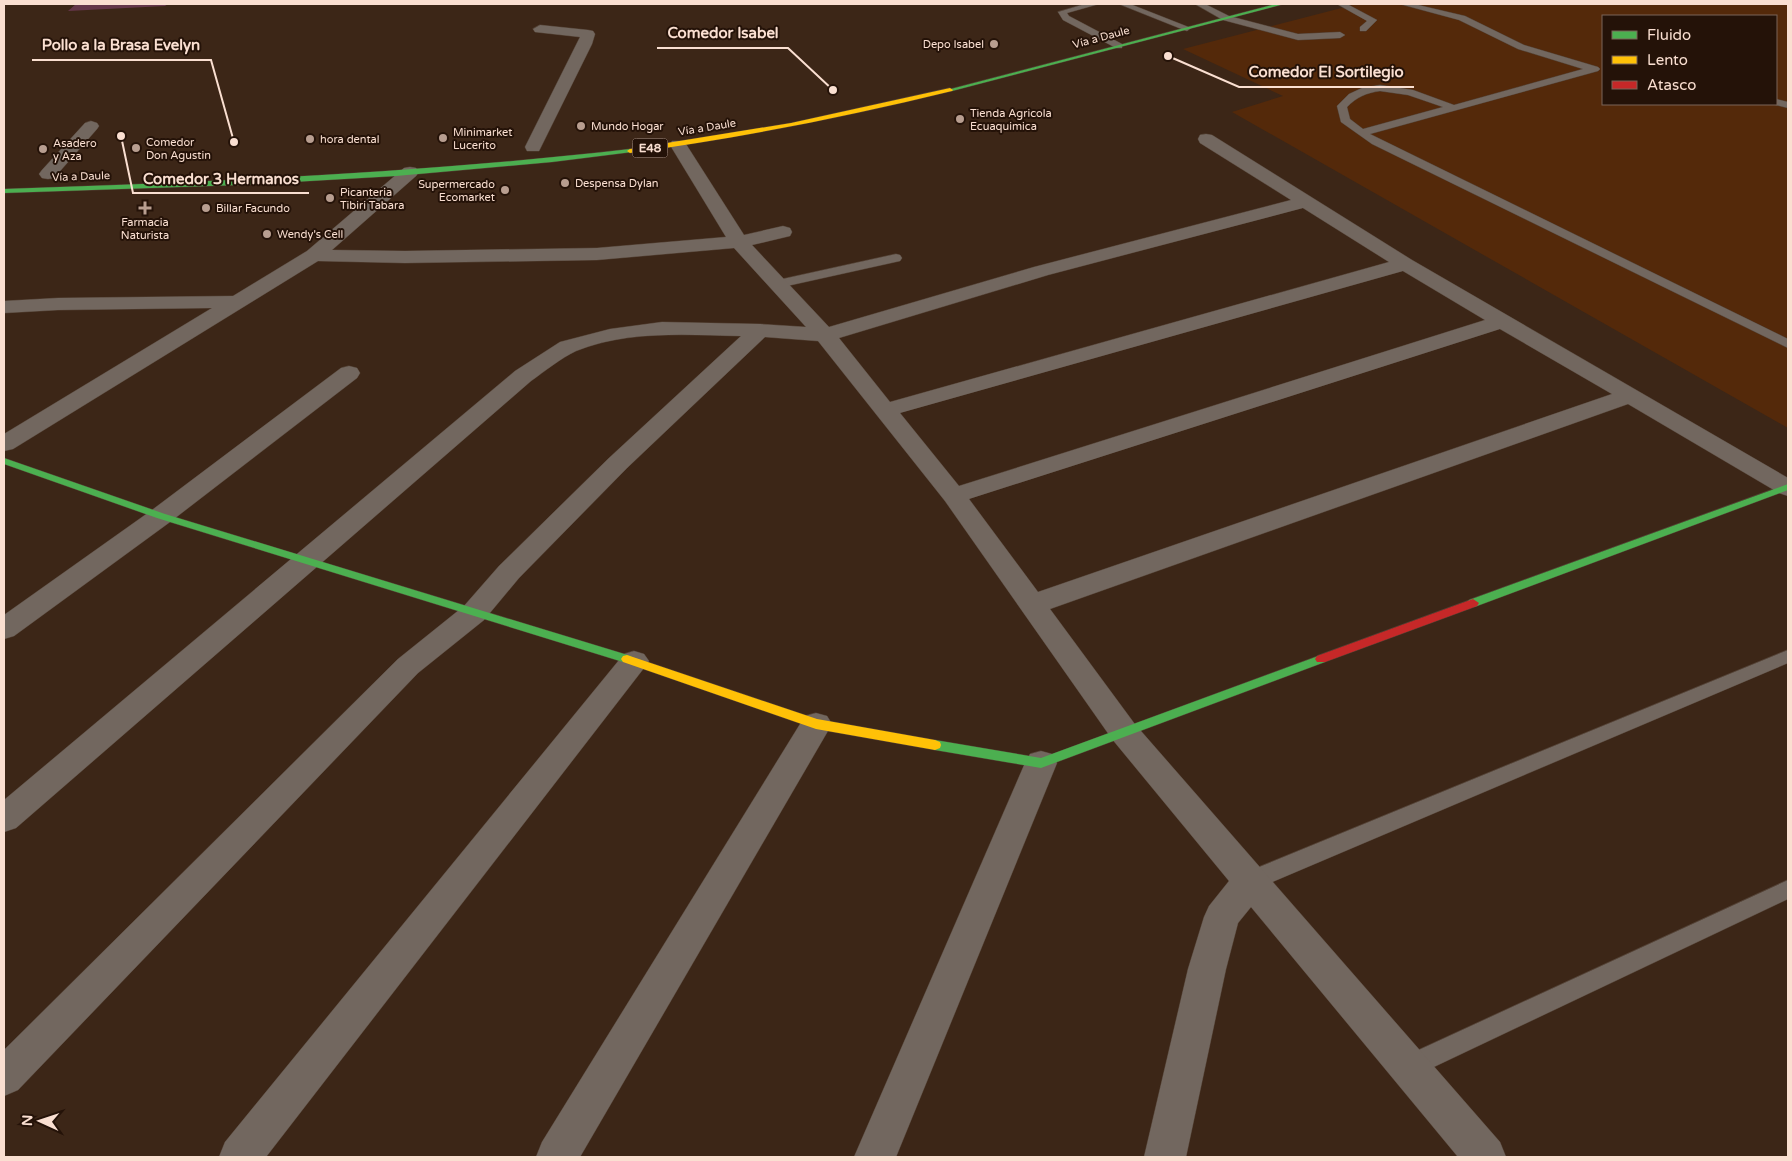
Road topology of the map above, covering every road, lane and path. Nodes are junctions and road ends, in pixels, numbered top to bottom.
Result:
1 (1095, 4) edge
2 (1123, 4) edge
3 (1199, 4) edge
4 (1239, 4) edge
5 (1281, 4) edge
6 (1341, 4) edge
7 (1404, 4) edge
8 (1210, 11) junction
9 (1226, 18) junction
10 (1171, 21) junction
11 (1188, 28) junction
12 (540, 29) dead end
13 (1363, 29) dead end
14 (1340, 35) dead end
15 (1102, 38) junction
16 (1083, 43) dead end
17 (1119, 46) junction
18 (1599, 70) edge
19 (1451, 107) junction
20 (759, 119) dead end
21 (723, 125) dead end
22 (91, 126) dead end
23 (1361, 133) junction
24 (1206, 139) dead end
25 (678, 145) junction
26 (533, 146) dead end
27 (410, 172) junction
28 (67, 173) dead end
29 (44, 174) joint
30 (4, 191) edge
31 (1305, 202) junction
32 (783, 232) dead end
33 (739, 242) junction
34 (314, 256) junction
35 (896, 258) dead end
36 (1406, 264) junction
37 (778, 284) junction
38 (236, 302) junction
39 (4, 307) edge
40 (1503, 321) junction
41 (760, 330) junction
42 (825, 335) junction
43 (1788, 344) edge
44 (349, 373) dead end
45 (1628, 396) junction
46 (886, 410) junction
47 (4, 444) edge
48 (4, 461) edge
49 (1788, 488) edge
50 (954, 496) junction
51 (161, 516) junction
52 (306, 562) junction
53 (1031, 605) junction
54 (474, 613) junction
55 (4, 629) edge
56 (1788, 656) edge
57 (634, 661) junction
58 (816, 724) junction
59 (1123, 732) junction
60 (1041, 763) junction
61 (4, 819) edge
62 (1250, 881) junction
63 (1788, 889) edge
64 (1408, 1067) junction
65 (4, 1077) edge
66 (240, 1157) edge
67 (557, 1157) edge
68 (875, 1157) edge
69 (1165, 1157) edge
70 (1485, 1157) edge

1 - 15 lane
2 - 10 lane
3 - 8 lane
4 - 8 main road, Vía a Daule
5 - 9 main road, Vía a Daule / E48
6 - 13 lane
7 - 18 lane
8 - 9 lane
8 - 10 main road, Vía a Daule
9 - 11 main road, Vía a Daule / E48
9 - 14 lane
10 - 11 lane
10 - 15 main road, Vía a Daule
11 - 17 main road, Vía a Daule / E48
12 - 26 street
15 - 16 main road, Vía a Daule
15 - 17 lane
17 - 25 main road, Vía a Daule / E48
18 - 19 lane
19 - 23 lane
19 - 23 lane
20 - 21 main road, Vía a Daule
22 - 29 street
23 - 43 lane
24 - 31 street
25 - 27 main road, Vía a Daule / E48
25 - 33 street
27 - 30 main road, Vía a Daule / E48
27 - 34 street
28 - 29 main road, Vía a Daule
31 - 36 street
31 - 42 street
32 - 33 street
33 - 34 street
33 - 37 street
34 - 38 street
35 - 37 lane
36 - 40 street
36 - 46 street
37 - 42 street
38 - 39 street
38 - 47 street
40 - 45 street
40 - 50 street
41 - 42 street
41 - 52 street
41 - 54 street
42 - 46 street
44 - 51 street
45 - 49 street
45 - 53 street
46 - 50 street
48 - 51 main road
49 - 59 main road
50 - 53 street
51 - 52 main road
51 - 55 street
52 - 54 main road
52 - 61 street
53 - 59 street
54 - 57 main road
54 - 65 street
56 - 62 lane
57 - 58 main road
57 - 66 street
58 - 60 main road
58 - 67 street
59 - 60 main road
59 - 62 street
60 - 68 street
62 - 64 street
62 - 69 street
63 - 64 lane
64 - 70 street

